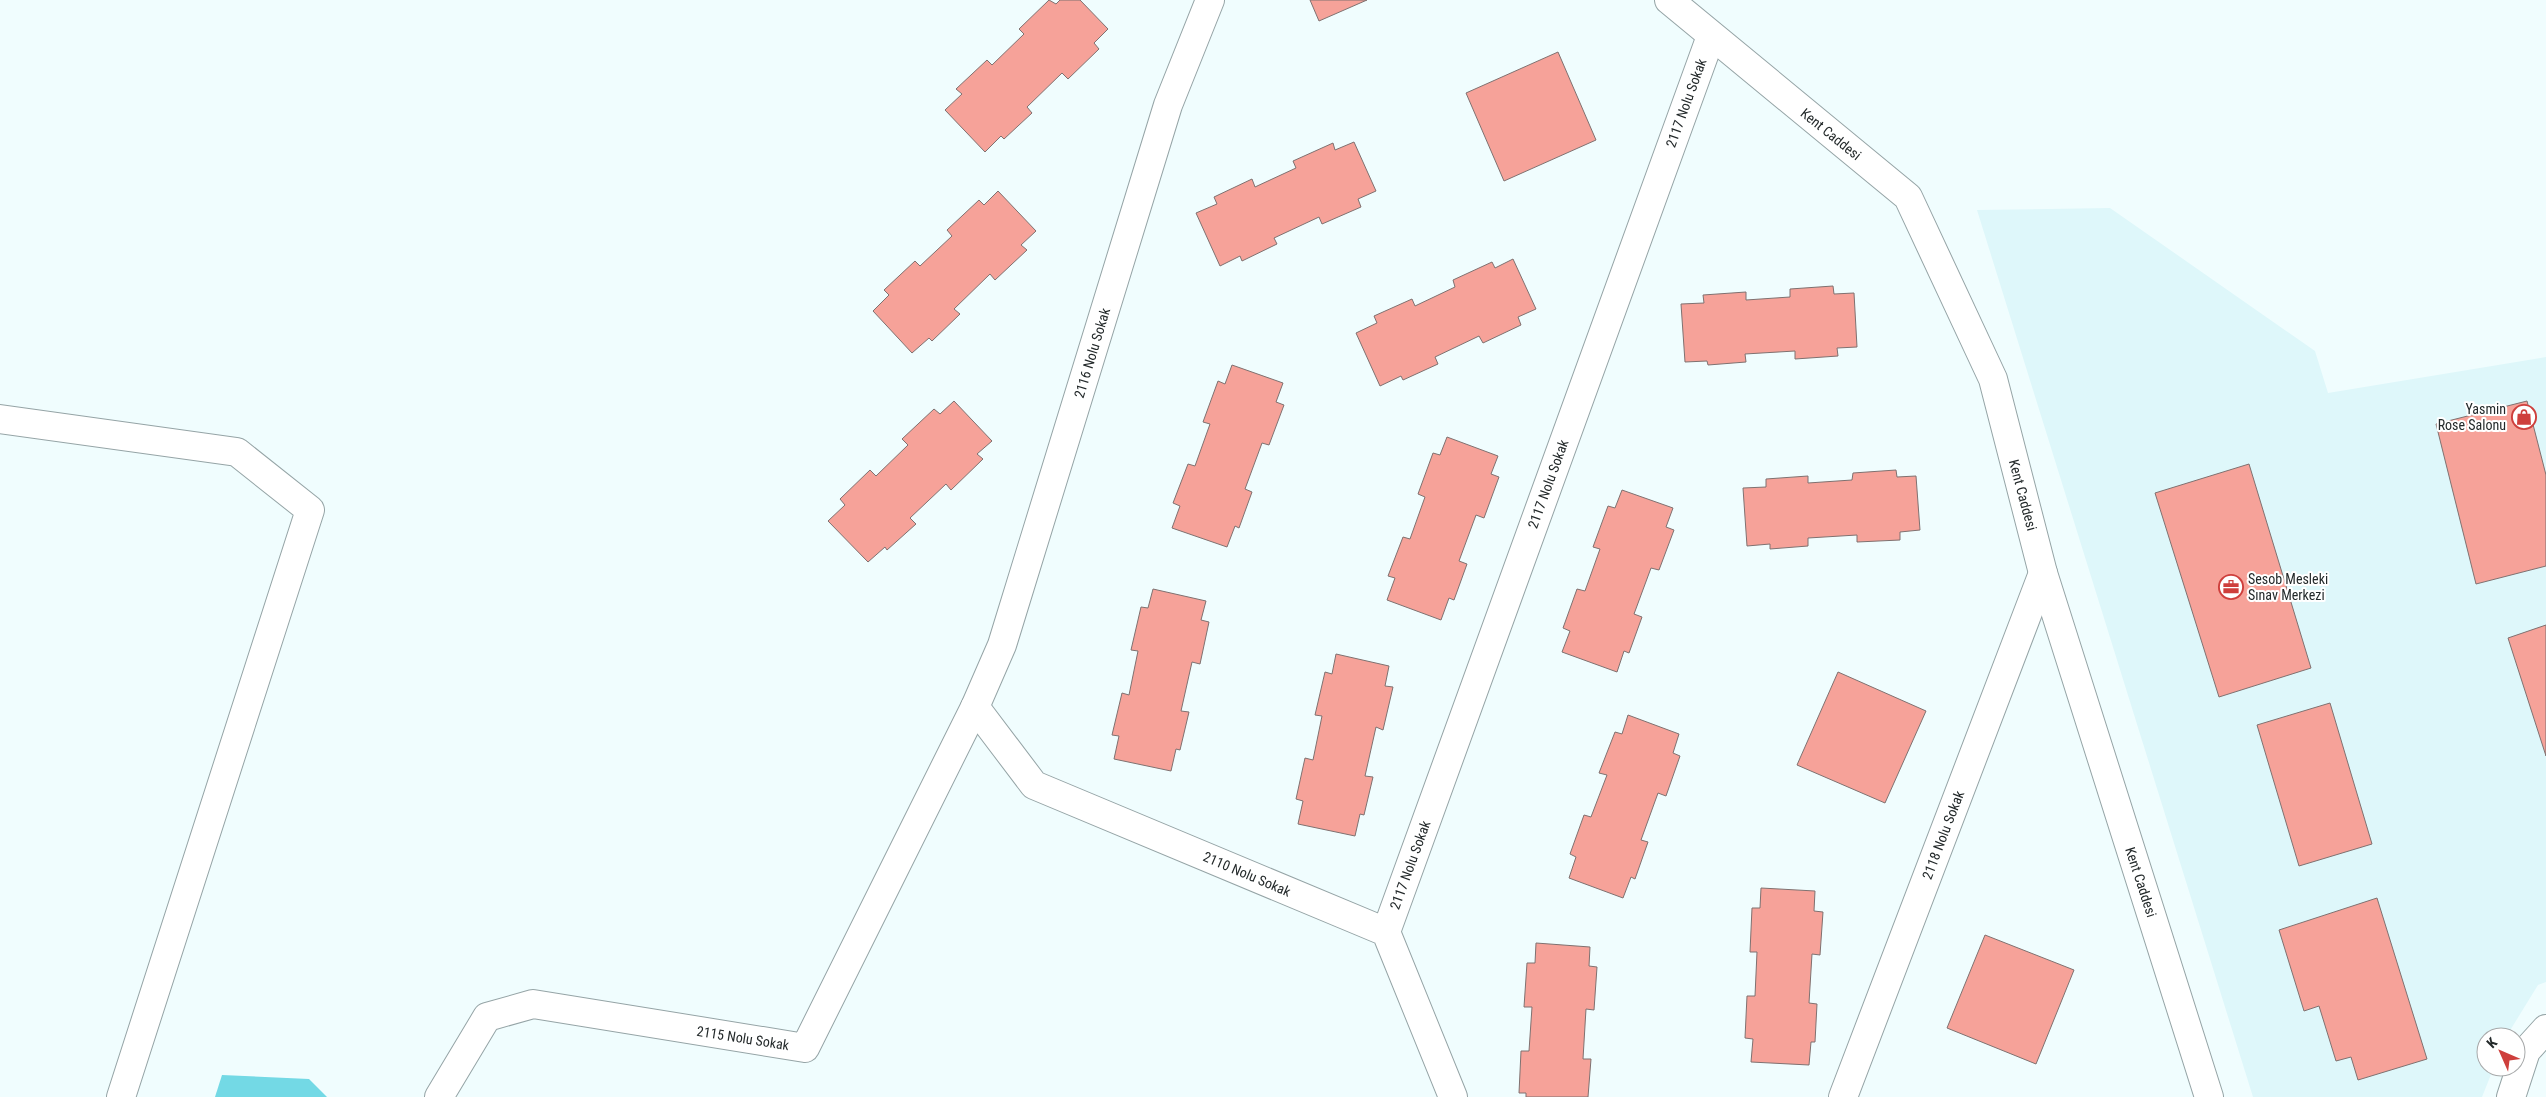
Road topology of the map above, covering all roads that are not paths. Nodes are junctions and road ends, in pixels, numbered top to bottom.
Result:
1 (1210, 0) edge
2 (1669, 0) edge
3 (1711, 36) junction
4 (0, 419) edge
5 (2043, 573) junction
6 (975, 707) junction
7 (1386, 932) junction
8 (2546, 1029) edge
9 (121, 1097) edge
10 (439, 1097) edge
11 (1453, 1097) edge
12 (1843, 1097) edge
13 (2209, 1097) edge
14 (2511, 1097) edge

1 - 6 street, 2116 Nolu Sokak
2 - 3 street, Kent Caddesi
3 - 5 street, Kent Caddesi
3 - 7 street, 2117 Nolu Sokak
4 - 9 street
5 - 12 street, 2118 Nolu Sokak
5 - 13 street, Kent Caddesi
6 - 7 street, 2110 Nolu Sokak
6 - 10 street, 2115 Nolu Sokak
7 - 11 street
8 - 14 street

